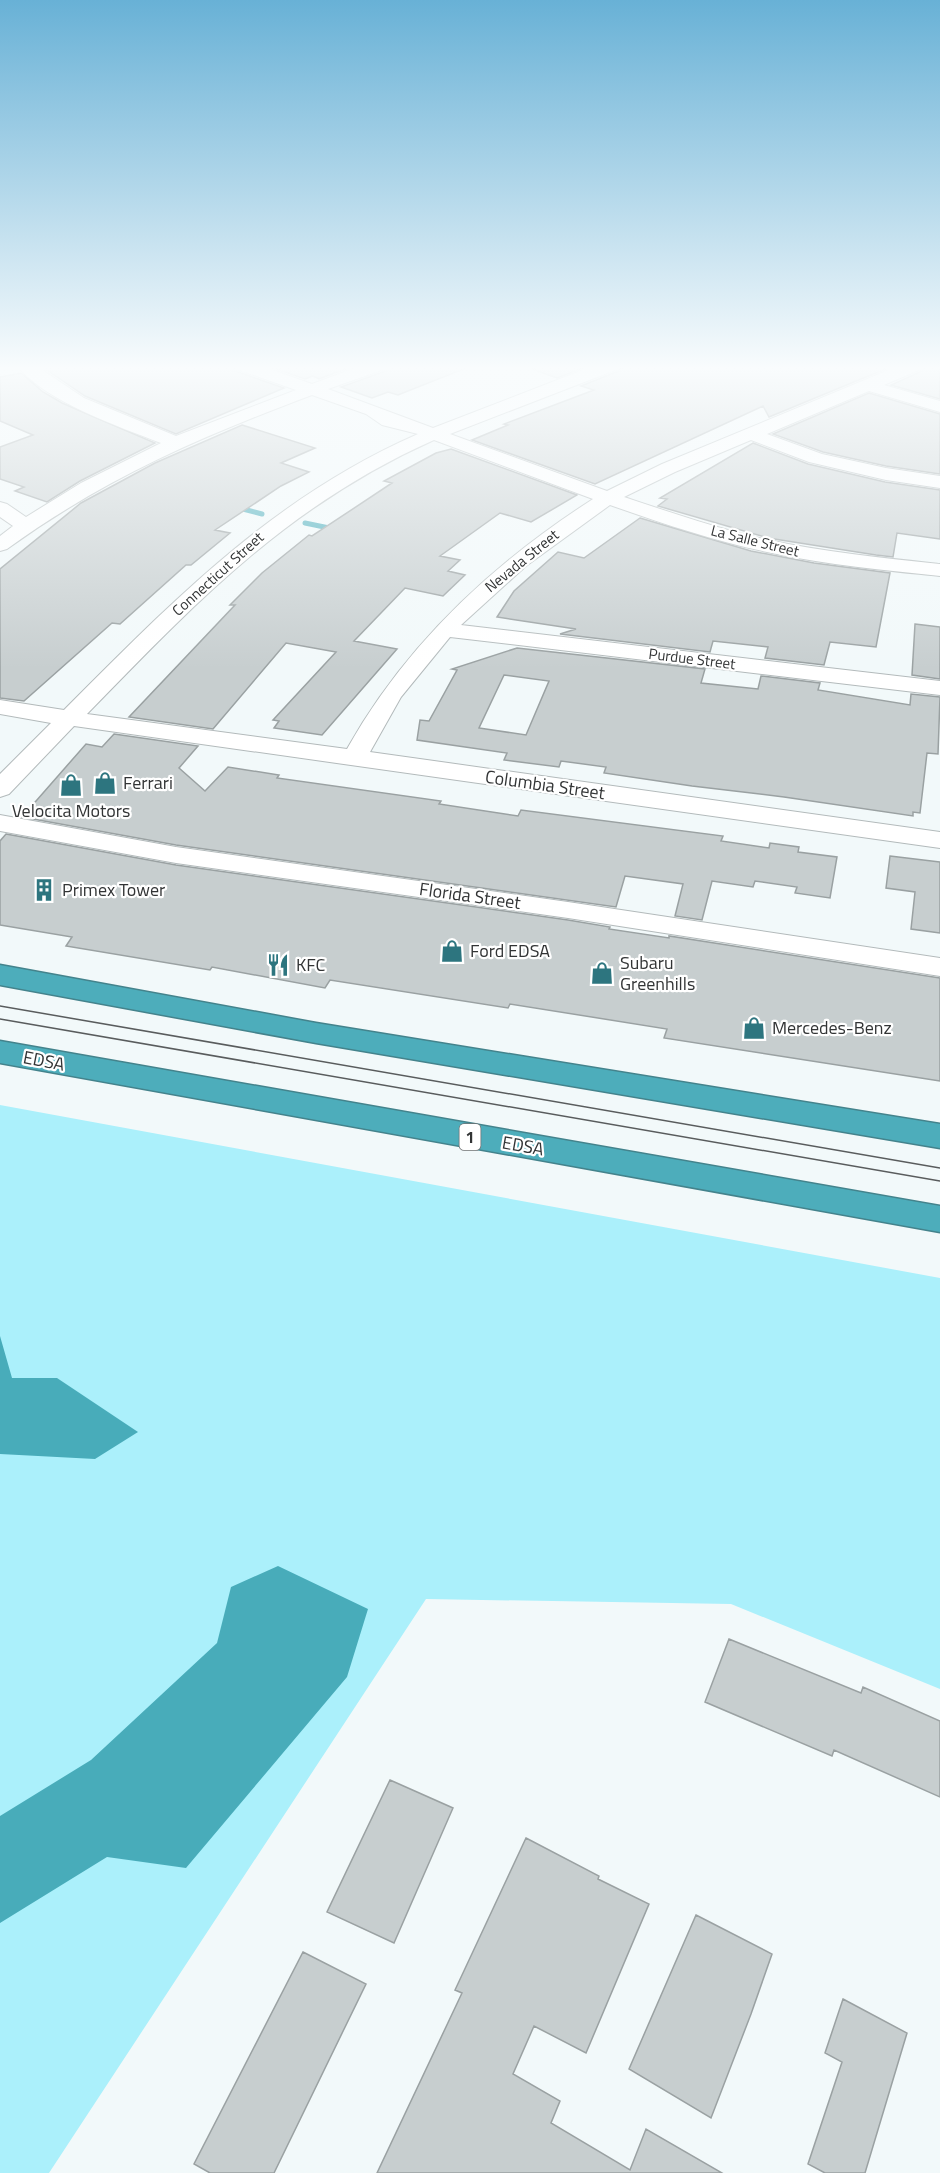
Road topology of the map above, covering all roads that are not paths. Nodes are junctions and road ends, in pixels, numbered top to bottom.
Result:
1 (130, 466) edge
2 (367, 466) edge
3 (522, 466) edge
4 (673, 466) edge
5 (853, 466) edge
6 (940, 482) edge
7 (609, 498) junction
8 (0, 508) edge
9 (25, 525) junction
10 (0, 545) edge
11 (940, 570) edge
12 (444, 630) junction
13 (940, 688) edge
14 (0, 707) edge
15 (73, 713) junction
16 (354, 758) junction
17 (0, 789) edge
18 (0, 823) edge
19 (940, 840) edge
20 (940, 967) edge
21 (0, 975) edge
22 (0, 1052) edge
23 (940, 1136) edge
24 (940, 1219) edge

1 - 9 street
2 - 15 street, Connecticut Street
3 - 7 street, La Salle Street
4 - 7 street, Nevada Street
5 - 6 street
7 - 11 street, La Salle Street
7 - 12 street, Nevada Street
8 - 9 street
9 - 10 street
12 - 13 street, Purdue Street
12 - 16 street, Nevada Street
14 - 15 street, Columbia Street
15 - 16 street, Columbia Street
15 - 17 street, Connecticut Street
16 - 19 street, Columbia Street
18 - 20 street, Florida Street
21 - 23 highway
22 - 24 highway, EDSA / 1

